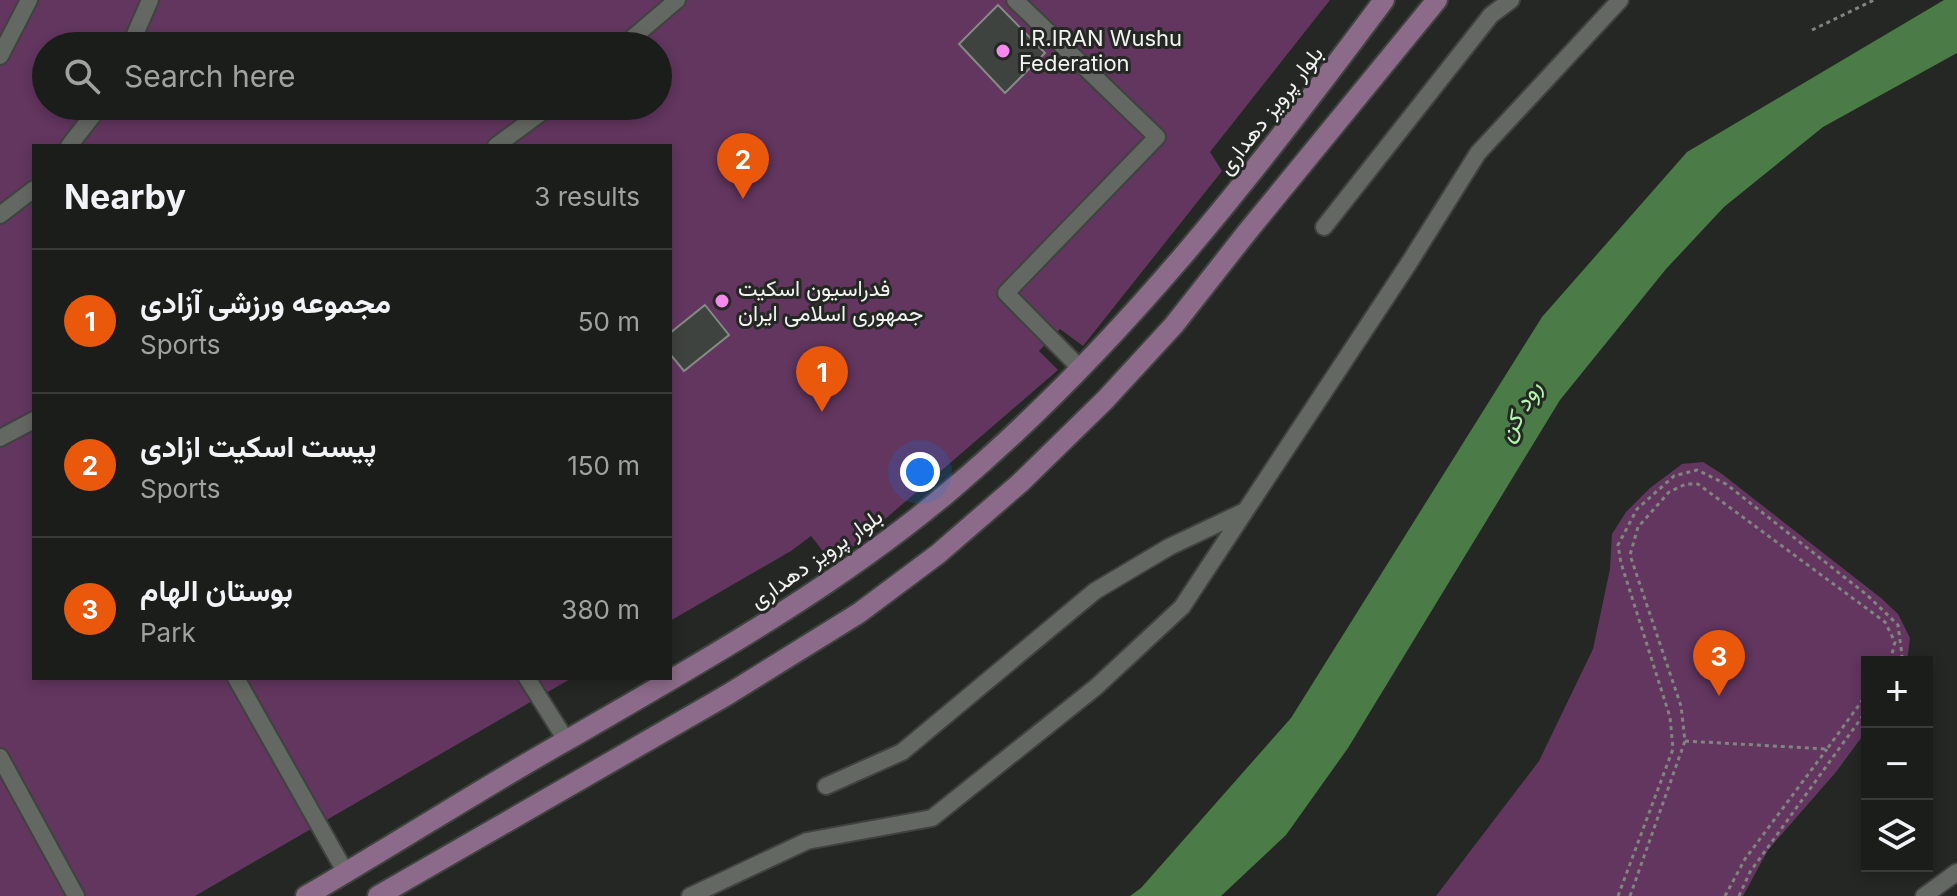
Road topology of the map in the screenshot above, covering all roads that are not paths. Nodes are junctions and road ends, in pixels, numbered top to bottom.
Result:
1 (29, 0) edge
2 (150, 0) edge
3 (677, 0) edge
4 (1015, 0) edge
5 (1384, 0) edge
6 (1437, 0) edge
7 (1511, 0) edge
8 (1620, 0) edge
9 (136, 32) edge
10 (639, 32) edge
11 (0, 56) edge
12 (89, 120) edge
13 (531, 120) edge
14 (71, 144) edge
15 (499, 144) edge
16 (32, 191) edge
17 (0, 215) edge
18 (1324, 227) dead end
19 (1081, 369) junction
20 (32, 421) edge
21 (0, 438) edge
22 (1246, 510) junction
23 (672, 679) edge
24 (237, 680) edge
25 (528, 680) edge
26 (670, 680) edge
27 (566, 740) junction
28 (0, 757) edge
29 (826, 786) dead end
30 (1957, 872) edge
31 (346, 873) junction
32 (76, 896) edge
33 (306, 896) edge
34 (378, 896) edge
35 (690, 896) edge
36 (1924, 896) edge

1 - 11 street
2 - 9 street
3 - 10 street
4 - 19 street
5 - 19 main road, بلوار پرویز دهداری
6 - 34 main road
7 - 18 street
8 - 22 street
12 - 14 street
13 - 15 street
16 - 17 street
19 - 23 main road, بلوار پرویز دهداری
20 - 21 street
22 - 29 street
22 - 35 street
24 - 31 street
25 - 27 street
26 - 27 main road, بلوار پرویز دهداری
27 - 31 main road, بلوار پرویز دهداری
28 - 32 street
30 - 36 street
31 - 33 main road, بلوار پرویز دهداری

